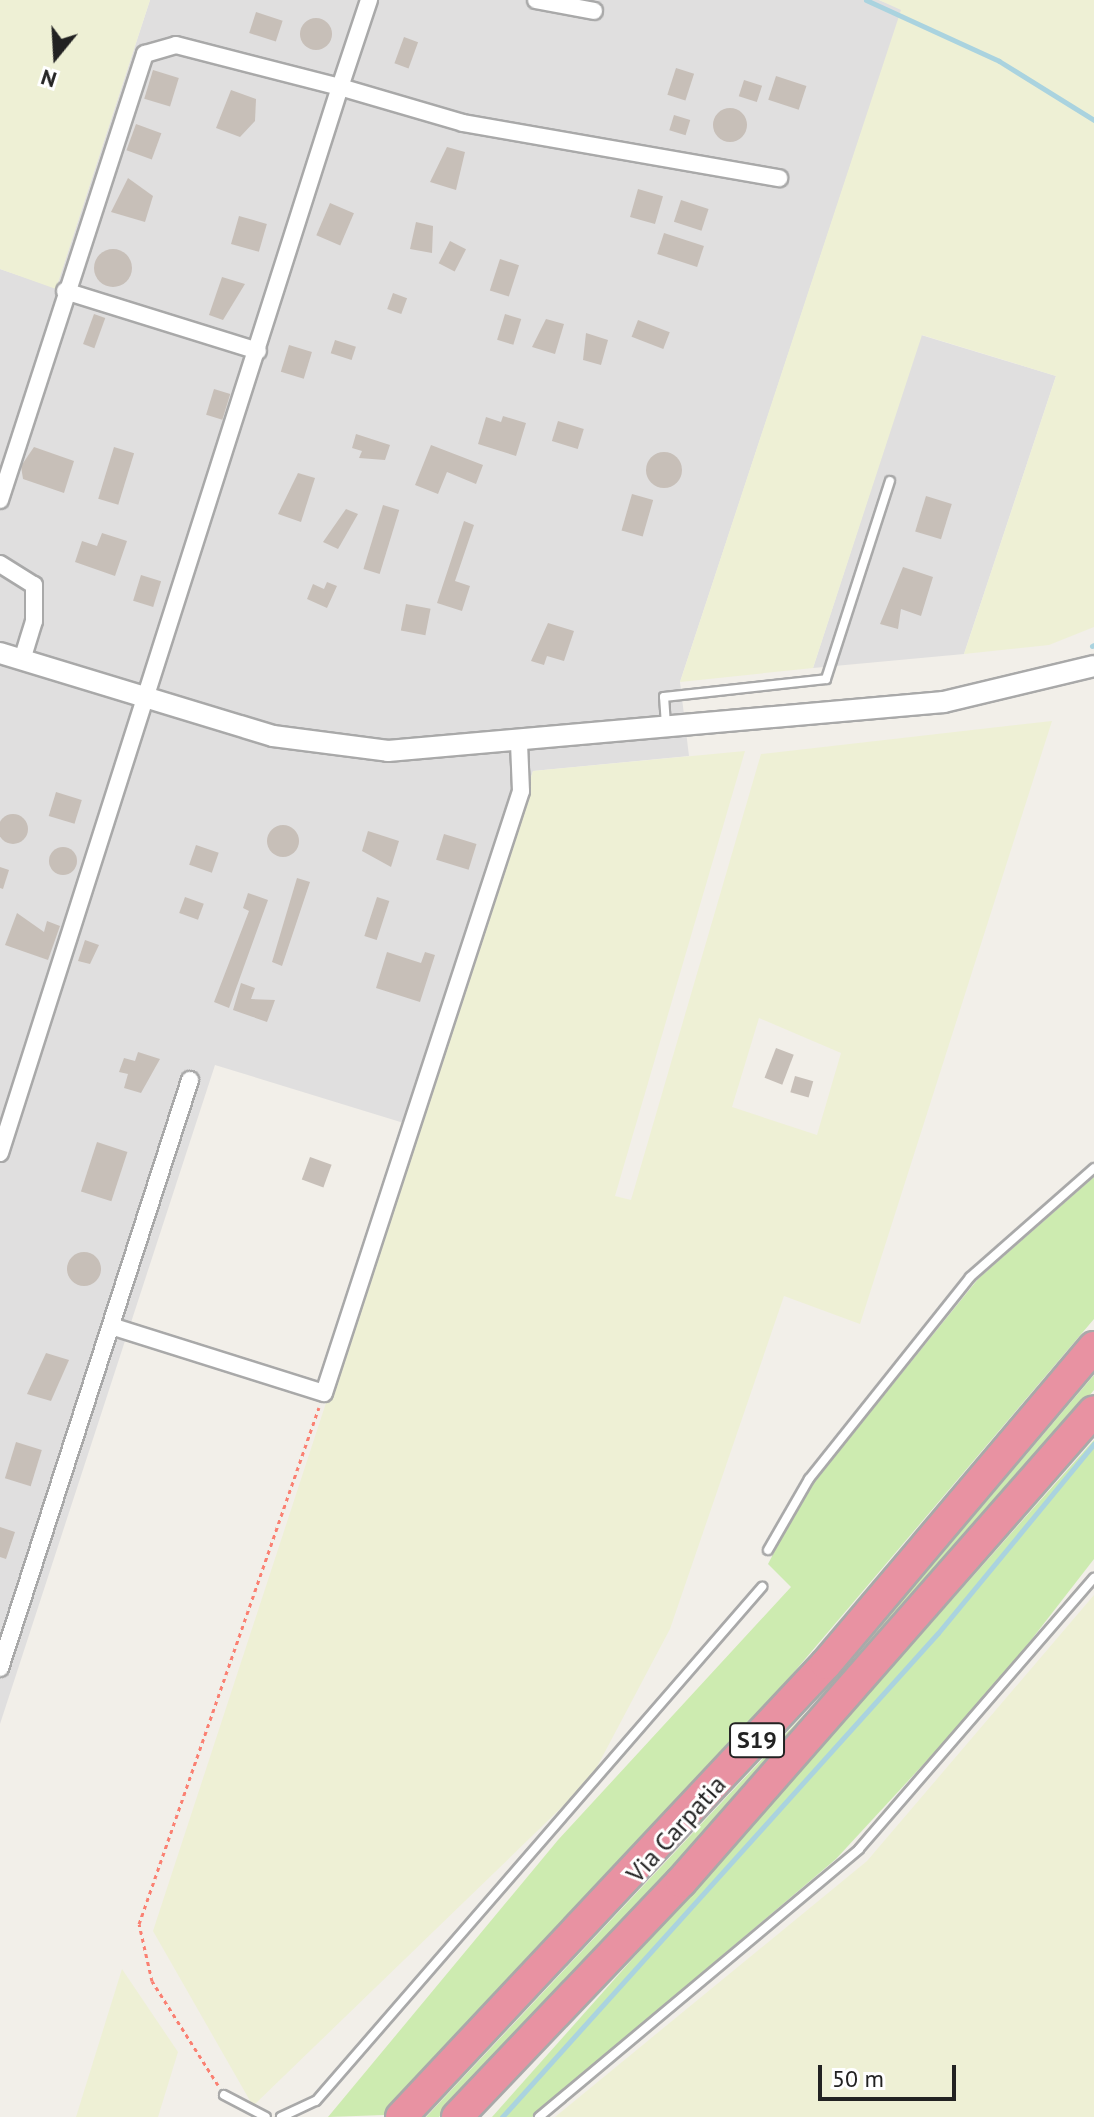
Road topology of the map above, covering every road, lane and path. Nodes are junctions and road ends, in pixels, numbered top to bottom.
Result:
1 (369, 0) edge
2 (536, 0) edge
3 (594, 11) dead end
4 (340, 87) junction
5 (779, 178) dead end
6 (65, 291) junction
7 (258, 351) junction
8 (890, 481) dead end
9 (0, 500) edge
10 (0, 564) edge
11 (0, 653) edge
12 (22, 660) junction
13 (1094, 666) edge
14 (145, 699) junction
15 (666, 730) junction
16 (519, 744) junction
17 (190, 1080) dead end
18 (0, 1153) edge
19 (1094, 1168) edge
20 (111, 1326) junction
21 (1094, 1347) edge
22 (324, 1393) junction
23 (1094, 1411) edge
24 (768, 1550) dead end
25 (1094, 1578) edge
26 (762, 1587) dead end
27 (0, 1668) edge
28 (224, 2095) joint
29 (266, 2117) edge
30 (281, 2117) edge
31 (401, 2117) edge
32 (457, 2117) edge
33 (539, 2117) edge

1 - 4 street
2 - 3 street
4 - 5 street
4 - 6 street
4 - 7 street
6 - 7 street
6 - 9 street
7 - 14 street
8 - 15 lane
10 - 12 street
11 - 12 street
12 - 14 street
13 - 15 street
14 - 16 street
14 - 18 street
15 - 16 street
16 - 22 street
17 - 20 street
19 - 24 lane
20 - 22 street
20 - 27 street
21 - 31 highway, Via Carpatia / S19
22 - 28 path
23 - 32 highway, Via Carpatia / S19
25 - 33 lane
26 - 30 lane
28 - 29 lane

